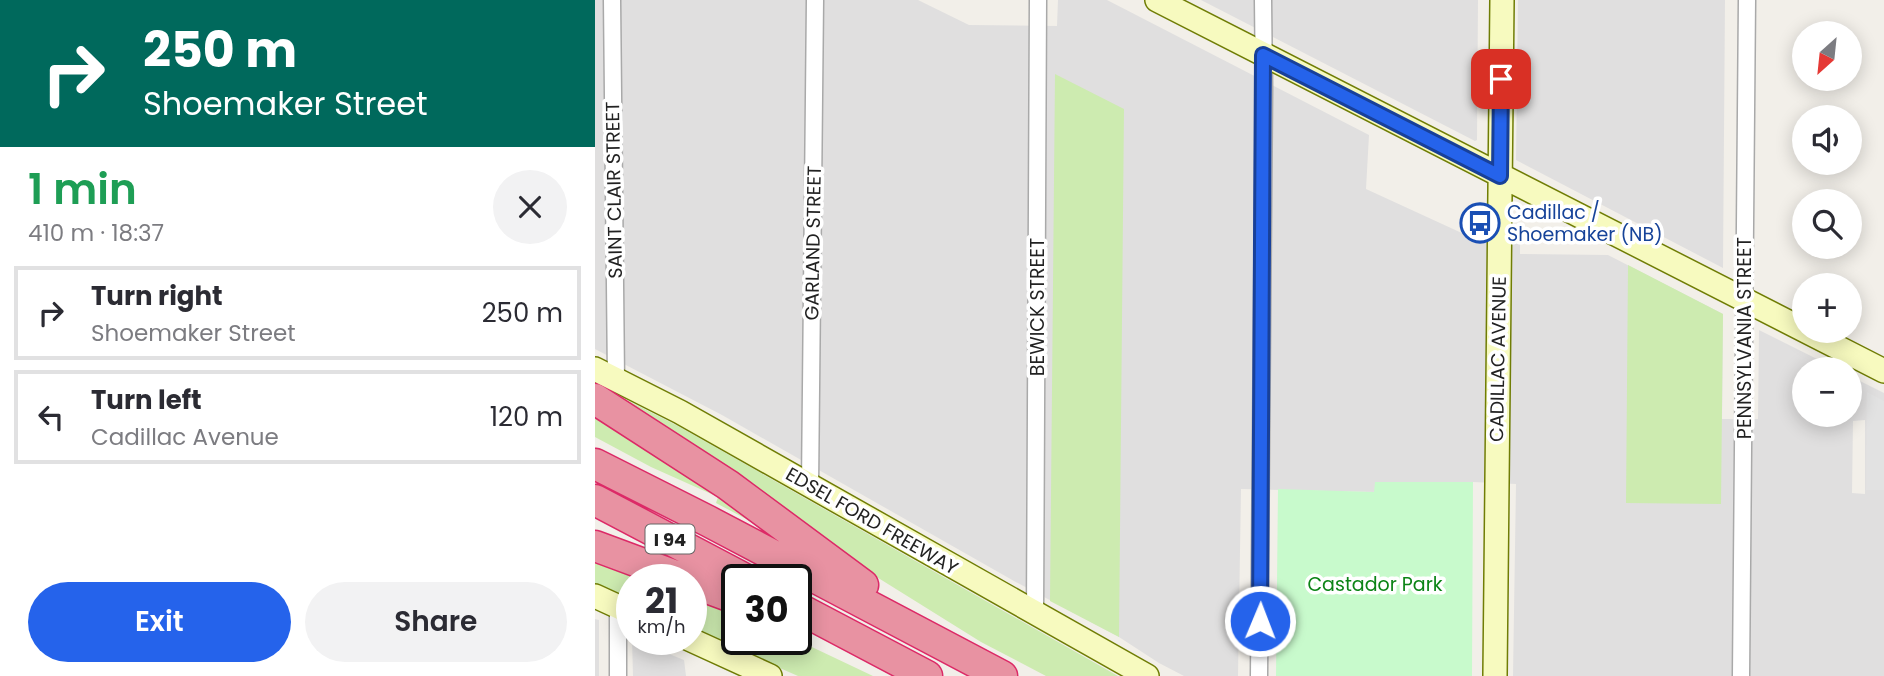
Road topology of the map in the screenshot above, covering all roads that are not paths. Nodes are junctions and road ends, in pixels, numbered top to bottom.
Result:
1 (612, 0) edge
2 (815, 0) edge
3 (1038, 0) edge
4 (1157, 0) edge
5 (1263, 0) edge
6 (1502, 0) edge
7 (1747, 0) edge
8 (1263, 55) junction
9 (1500, 176) junction
10 (1744, 300) junction
11 (595, 369) edge
12 (1884, 371) edge
13 (606, 389) edge
14 (595, 464) edge
15 (810, 486) junction
16 (595, 500) edge
17 (595, 546) edge
18 (644, 564) edge
19 (721, 566) edge
20 (595, 596) edge
21 (616, 605) edge
22 (1035, 614) junction
23 (812, 616) edge
24 (812, 627) edge
25 (943, 644) junction
26 (707, 647) edge
27 (880, 652) junction
28 (620, 655) edge
29 (618, 676) edge
30 (770, 676) edge
31 (927, 676) edge
32 (1002, 676) edge
33 (1147, 676) edge
34 (1259, 676) edge
35 (1495, 676) edge
36 (1741, 676) edge

1 - 13 street, SAINT CLAIR STREET
2 - 15 street, GARLAND STREET
3 - 22 street, BEWICK STREET
4 - 8 street
5 - 8 street
6 - 9 street, CADILLAC AVENUE
7 - 10 street, PENNSYLVANIA STREET
8 - 9 street
8 - 34 street
9 - 10 street
9 - 35 street, CADILLAC AVENUE
10 - 12 street
10 - 36 street, PENNSYLVANIA STREET
11 - 13 street, EDSEL FORD FREEWAY
13 - 15 street, EDSEL FORD FREEWAY
13 - 25 highway
14 - 25 highway, I 94
15 - 22 street, EDSEL FORD FREEWAY
16 - 19 highway, I 94
17 - 18 highway
20 - 21 street
22 - 33 street, EDSEL FORD FREEWAY
23 - 27 highway
24 - 27 highway
25 - 32 highway, I 94
26 - 30 street
27 - 31 highway
28 - 29 street

